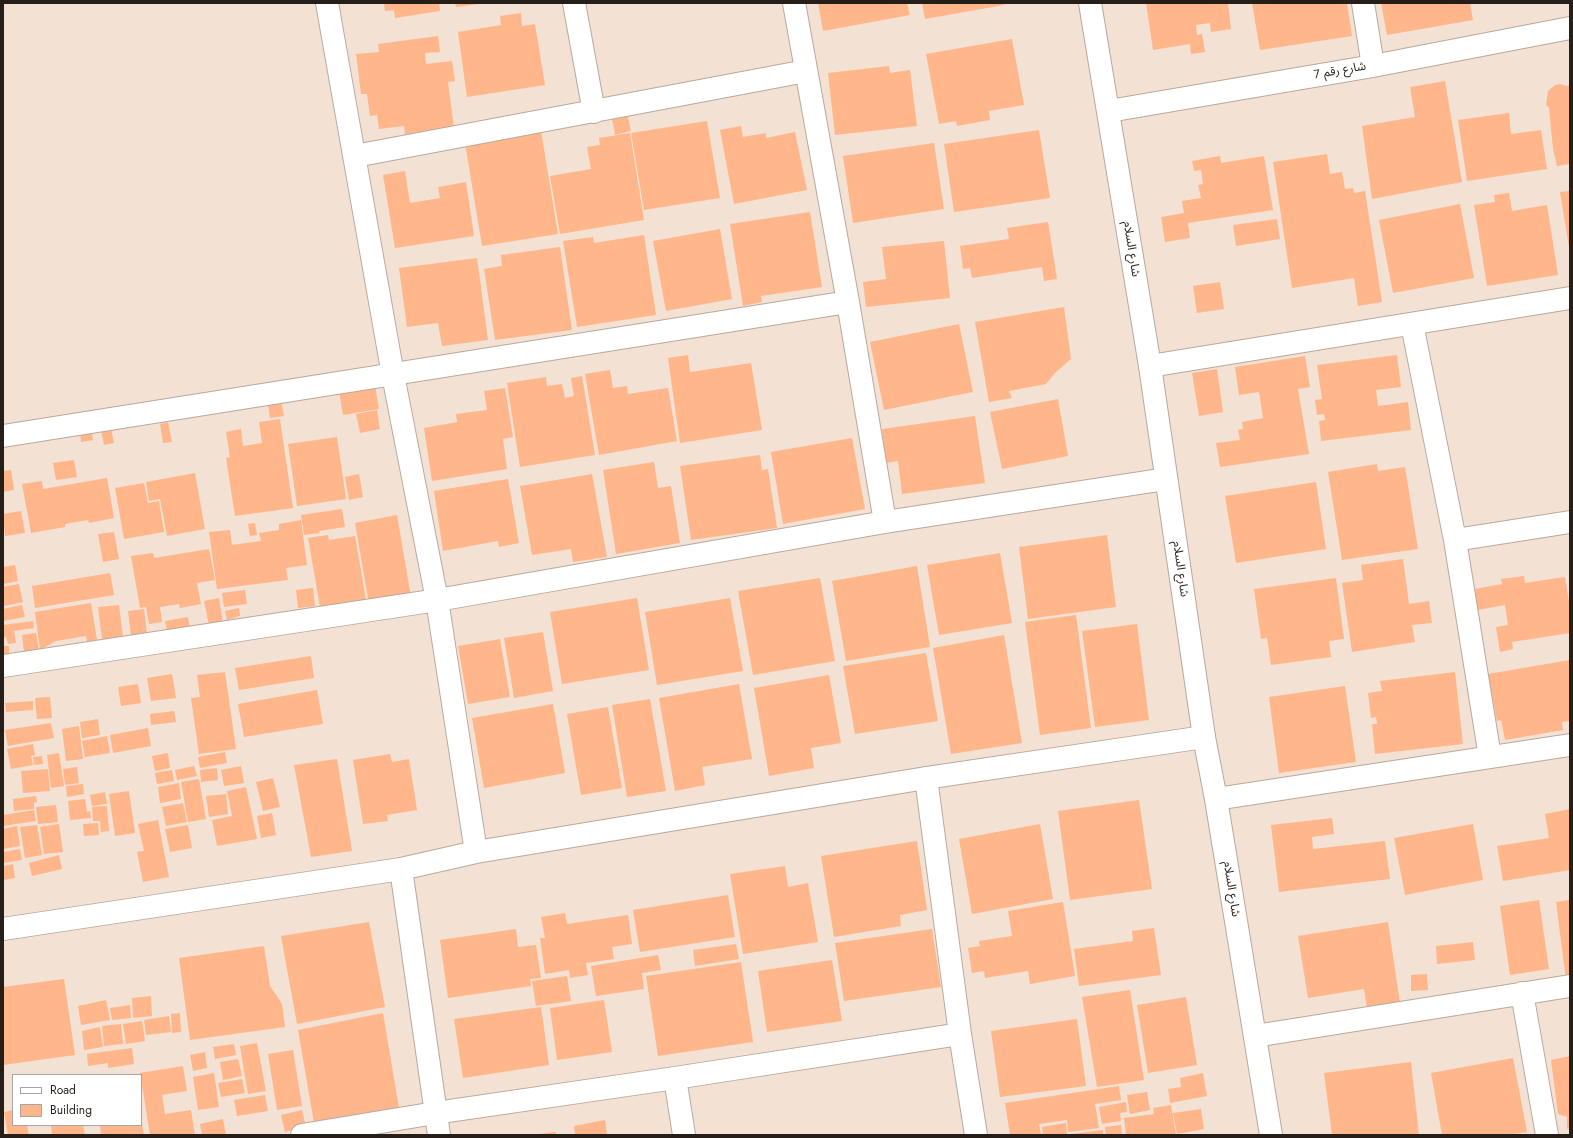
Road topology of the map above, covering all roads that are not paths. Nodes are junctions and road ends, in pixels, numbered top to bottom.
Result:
1 (327, 3) edge
2 (574, 3) edge
3 (794, 3) edge
4 (1090, 3) edge
5 (1364, 3) edge
6 (1570, 28) edge
7 (1373, 66) junction
8 (806, 71) junction
9 (594, 112) junction
10 (1109, 112) junction
11 (355, 156) junction
12 (1570, 298) edge
13 (848, 302) junction
14 (1412, 324) junction
15 (1150, 366) junction
16 (393, 375) junction
17 (3, 436) edge
18 (1166, 479) junction
19 (885, 522) junction
20 (1570, 522) edge
21 (1455, 540) junction
22 (437, 600) junction
23 (3, 666) edge
24 (1204, 738) junction
25 (1570, 745) edge
26 (1490, 757) junction
27 (926, 778) junction
28 (1216, 799) junction
29 (476, 852) junction
30 (401, 869) junction
31 (3, 929) edge
32 (1570, 986) edge
33 (1522, 993) junction
34 (960, 1034) junction
35 (1255, 1036) junction
36 (676, 1078) junction
37 (435, 1113) junction
38 (302, 1135) edge
39 (439, 1135) edge
40 (684, 1135) edge
41 (976, 1135) edge
42 (1271, 1135) edge
43 (1547, 1135) edge

1 - 11 street
2 - 9 street
3 - 8 street
4 - 10 street, شارع السلام
5 - 7 street
6 - 7 street, شارع رقم 7
7 - 10 street, شارع رقم 7
8 - 9 street
8 - 13 street
9 - 11 street
10 - 15 street, شارع السلام
11 - 16 street
12 - 14 street
13 - 16 street
13 - 19 street
14 - 15 street
14 - 21 street
15 - 18 street, شارع السلام
16 - 17 street
16 - 22 street
18 - 19 street
18 - 24 street, شارع السلام
19 - 22 street
20 - 21 street
21 - 26 street
22 - 23 street
22 - 29 street
24 - 27 street
24 - 28 street, شارع السلام
25 - 26 street
26 - 28 street
27 - 29 street
27 - 34 street
28 - 35 street, شارع السلام
29 - 30 street
30 - 31 street
30 - 37 street
32 - 33 street
33 - 35 street
33 - 43 street
34 - 36 street
34 - 41 street
35 - 42 street, شارع السلام
36 - 37 street
36 - 40 street
37 - 38 street
37 - 39 street

